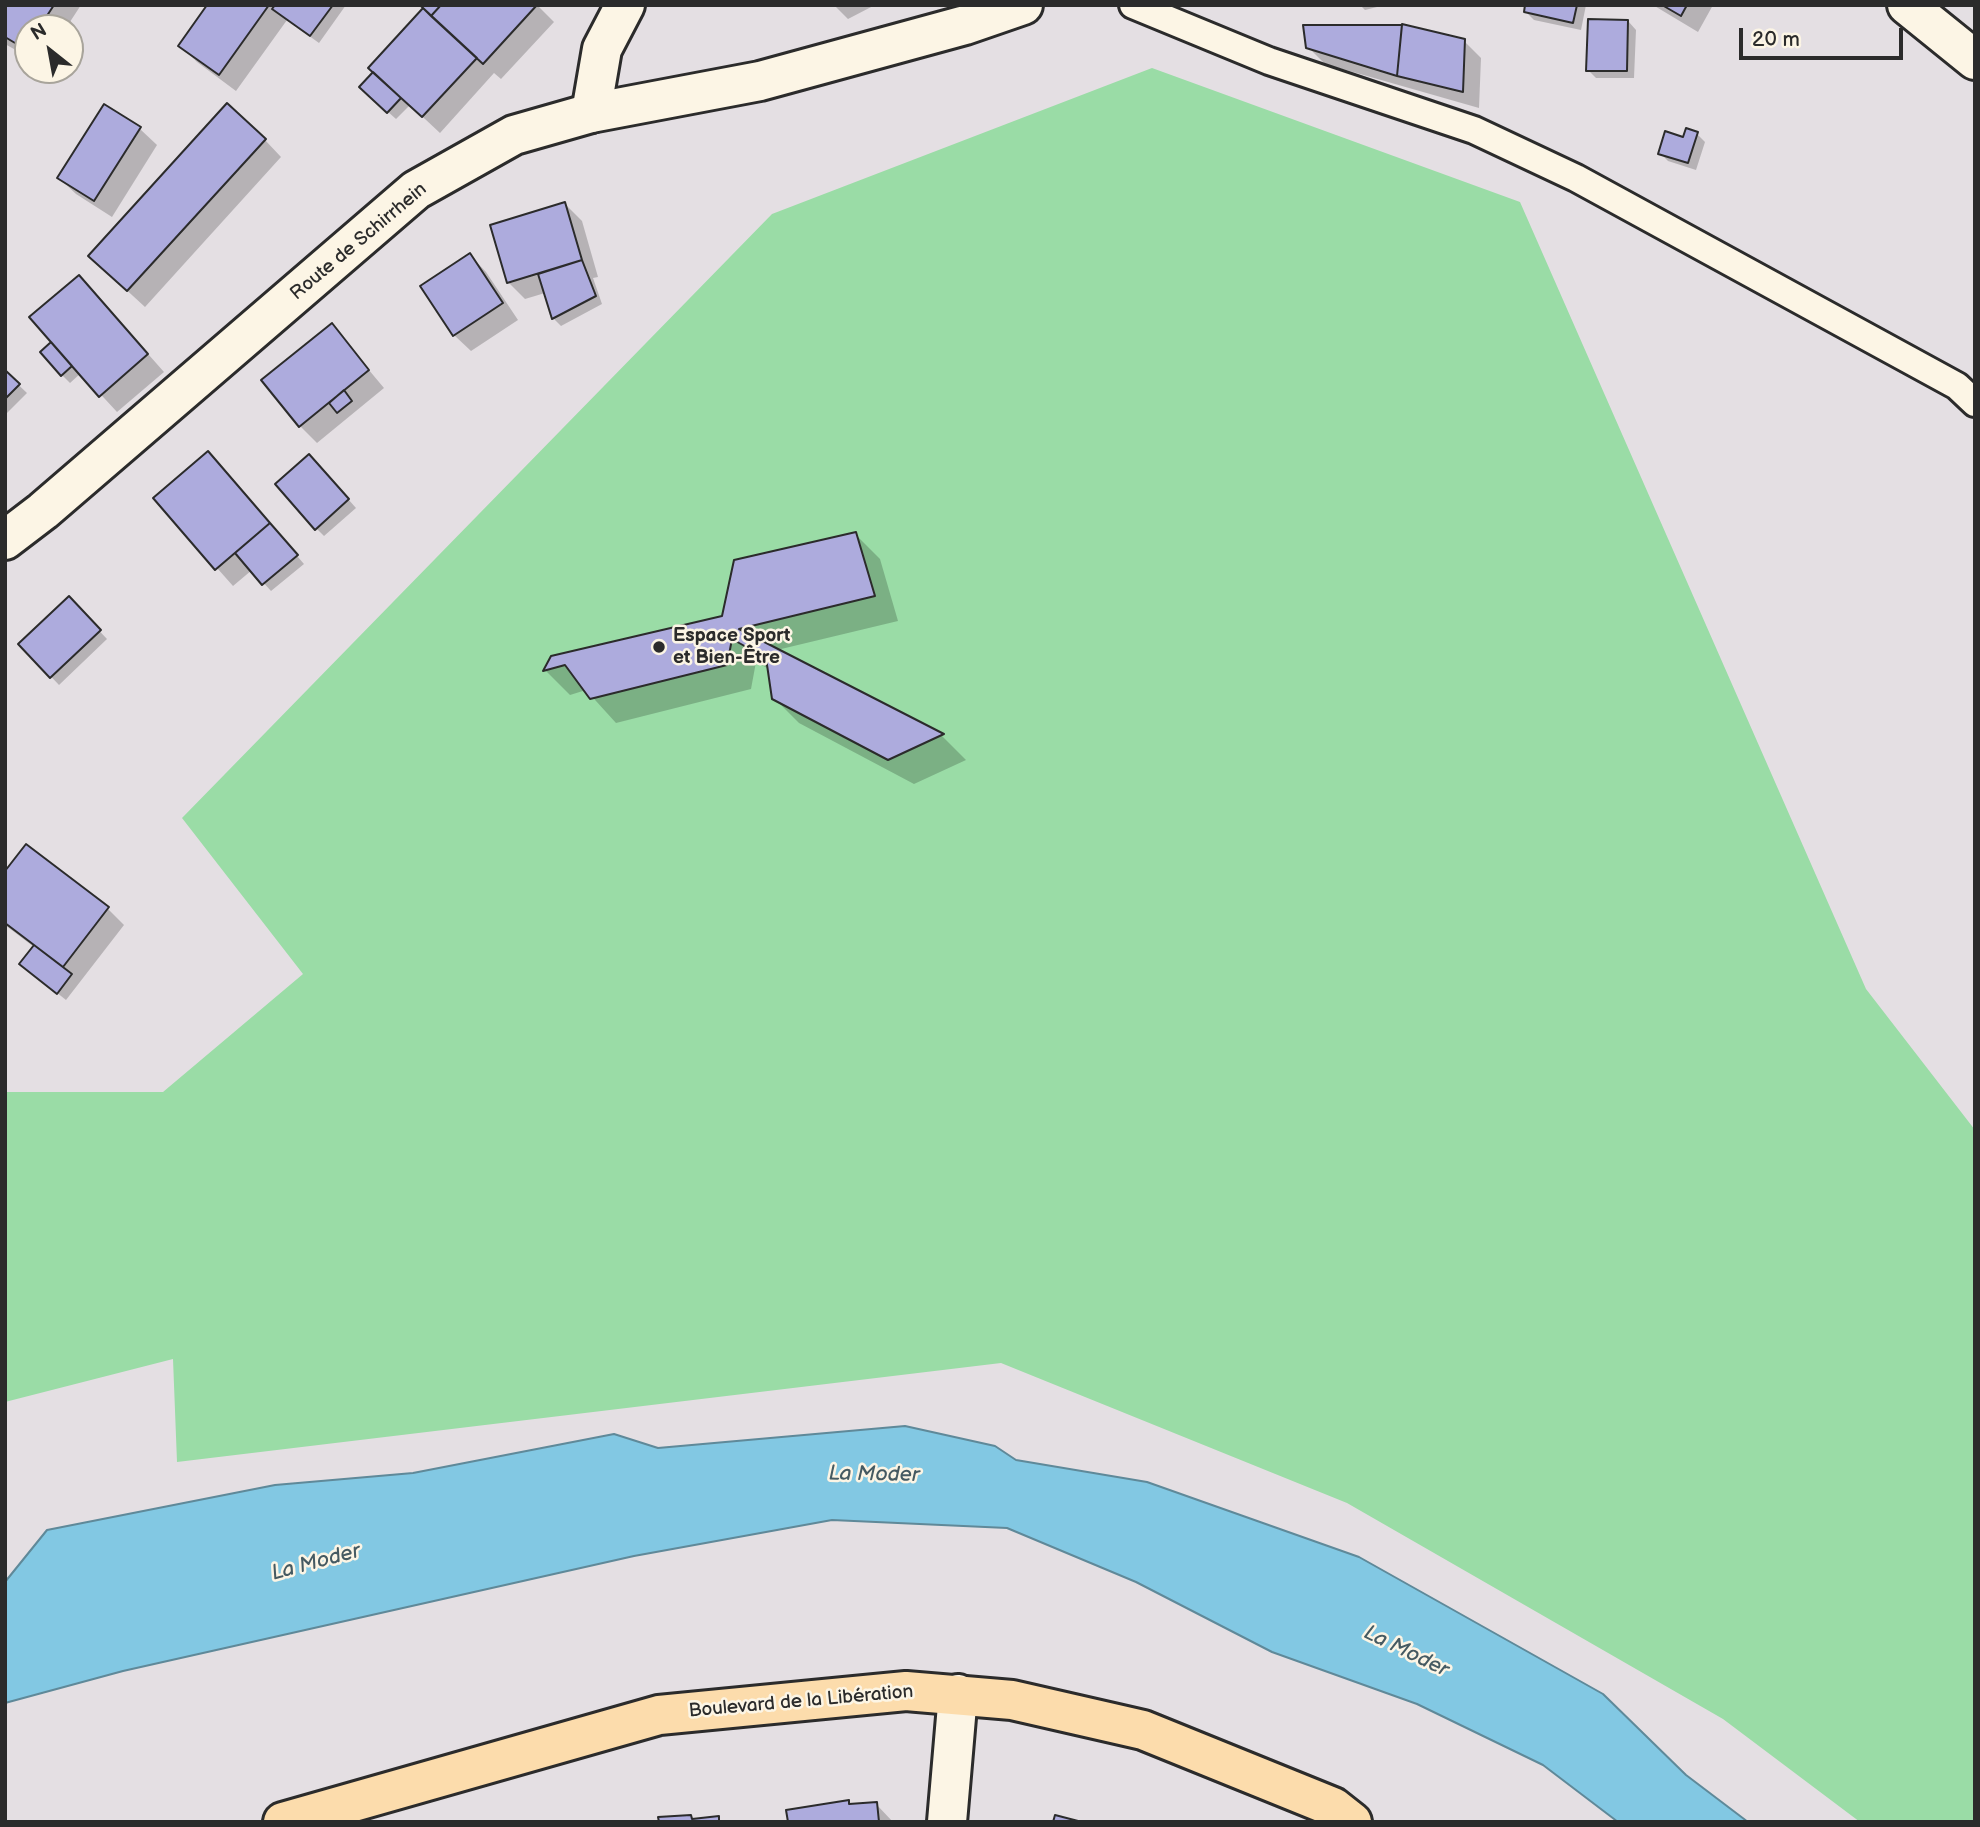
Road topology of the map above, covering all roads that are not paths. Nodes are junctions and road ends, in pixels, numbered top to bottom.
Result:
1 (625, 5) edge
2 (1023, 5) edge
3 (1133, 5) edge
4 (1907, 5) edge
5 (1975, 60) edge
6 (591, 113) junction
7 (1975, 403) edge
8 (5, 540) edge
9 (958, 1694) junction
10 (283, 1822) edge
11 (947, 1822) edge
12 (1352, 1822) edge

1 - 6 street
2 - 6 street, Route de Schirrhein
3 - 7 lane
4 - 5 street
6 - 8 street, Route de Schirrhein
9 - 10 main road, Boulevard de la Libération
9 - 11 street
9 - 12 main road, Boulevard de la Libération

